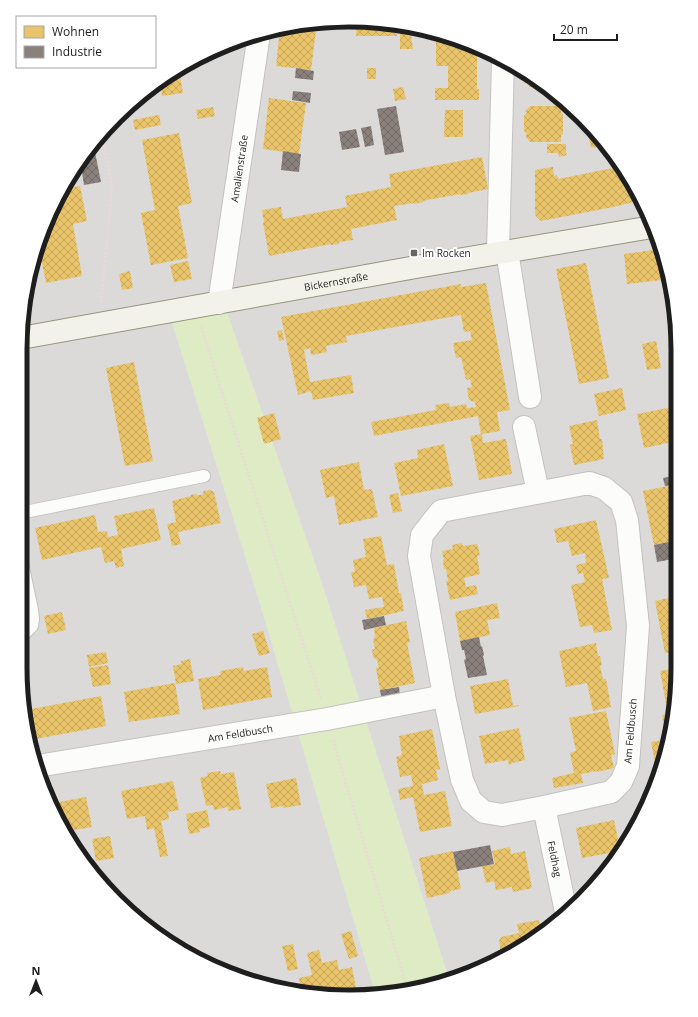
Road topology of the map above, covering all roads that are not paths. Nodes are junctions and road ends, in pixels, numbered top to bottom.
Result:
1 (258, 40) edge
2 (503, 66) edge
3 (646, 227) edge
4 (502, 252) junction
5 (219, 303) junction
6 (28, 337) edge
7 (530, 397) dead end
8 (524, 427) dead end
9 (204, 476) dead end
10 (538, 492) junction
11 (27, 512) edge
12 (27, 586) edge
13 (27, 631) edge
14 (444, 696) junction
15 (42, 765) edge
16 (544, 807) junction
17 (565, 907) edge

1 - 5 street, Amalienstraße
2 - 4 street
3 - 4 street, Bickernstraße
4 - 5 street, Bickernstraße
4 - 7 street
5 - 6 street, Bickernstraße
8 - 10 street
9 - 11 lane
10 - 14 street, Am Feldbusch
10 - 16 street, Am Feldbusch
12 - 13 lane
14 - 15 street, Am Feldbusch
14 - 16 street, Am Feldbusch
16 - 17 street, Feldhag

